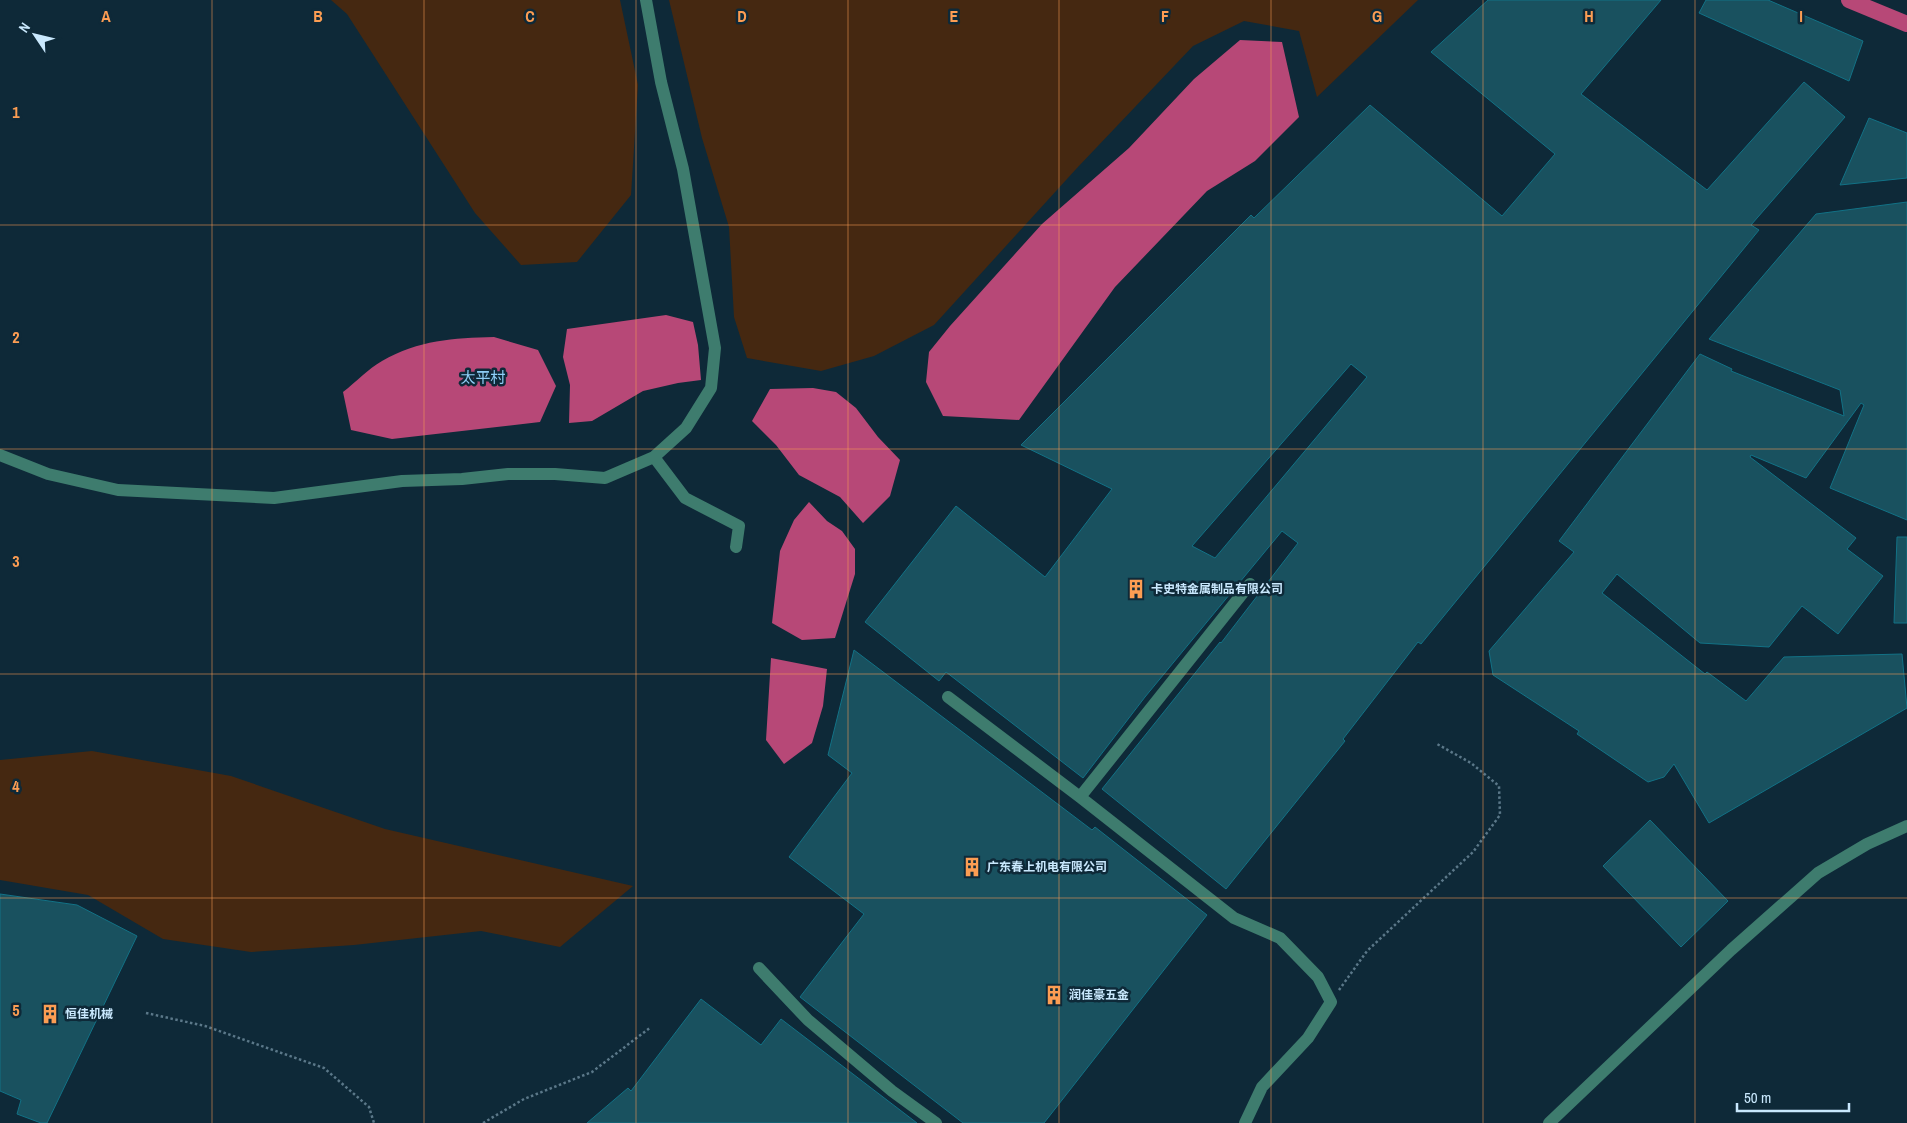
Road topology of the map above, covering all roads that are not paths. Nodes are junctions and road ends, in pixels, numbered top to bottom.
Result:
1 (646, 0) edge
2 (0, 455) edge
3 (654, 457) junction
4 (736, 547) dead end
5 (1250, 584) dead end
6 (948, 697) dead end
7 (1080, 797) junction
8 (1907, 826) edge
9 (758, 968) dead end
10 (936, 1123) edge
11 (1245, 1123) edge
12 (1549, 1123) edge

1 - 3 street
2 - 3 street
3 - 4 street
5 - 7 street
6 - 7 street
7 - 11 street
8 - 12 street
9 - 10 street

